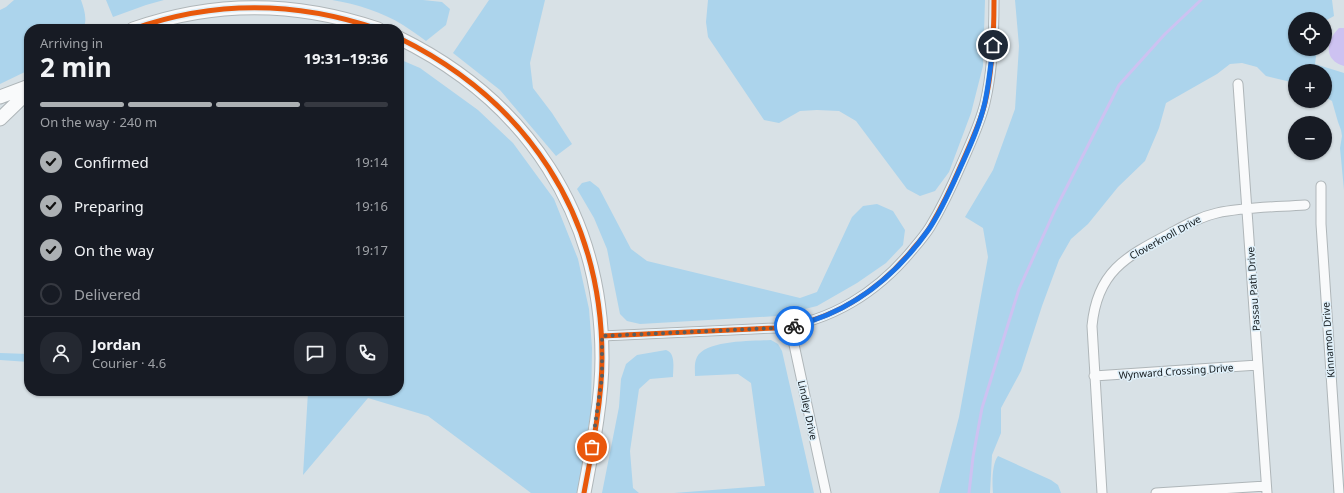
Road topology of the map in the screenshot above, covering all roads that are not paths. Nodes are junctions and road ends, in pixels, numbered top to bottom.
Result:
1 (994, 0) edge
2 (148, 24) edge
3 (362, 24) edge
4 (404, 41) edge
5 (1238, 84) dead end
6 (24, 88) edge
7 (24, 96) edge
8 (0, 97) edge
9 (0, 119) edge
10 (1321, 186) dead end
11 (1305, 205) dead end
12 (1248, 209) junction
13 (790, 326) junction
14 (602, 336) junction
15 (1258, 366) junction
16 (1094, 376) junction
17 (1266, 489) edge
18 (584, 493) edge
19 (826, 493) edge
20 (1102, 493) edge
21 (1156, 493) edge
22 (1339, 493) edge

1 - 13 street
2 - 3 street
4 - 14 street
5 - 12 street, Passau Path Drive
6 - 8 street
7 - 9 street
10 - 22 street, Kinnamon Drive
11 - 12 street, Cloverknoll Drive
12 - 15 street, Passau Path Drive
12 - 16 street, Cloverknoll Drive
13 - 14 street
13 - 19 street, Lindley Drive
14 - 18 street
15 - 16 street, Wynward Crossing Drive
15 - 17 street, Passau Path Drive
16 - 20 street, Cloverknoll Drive
17 - 21 street

